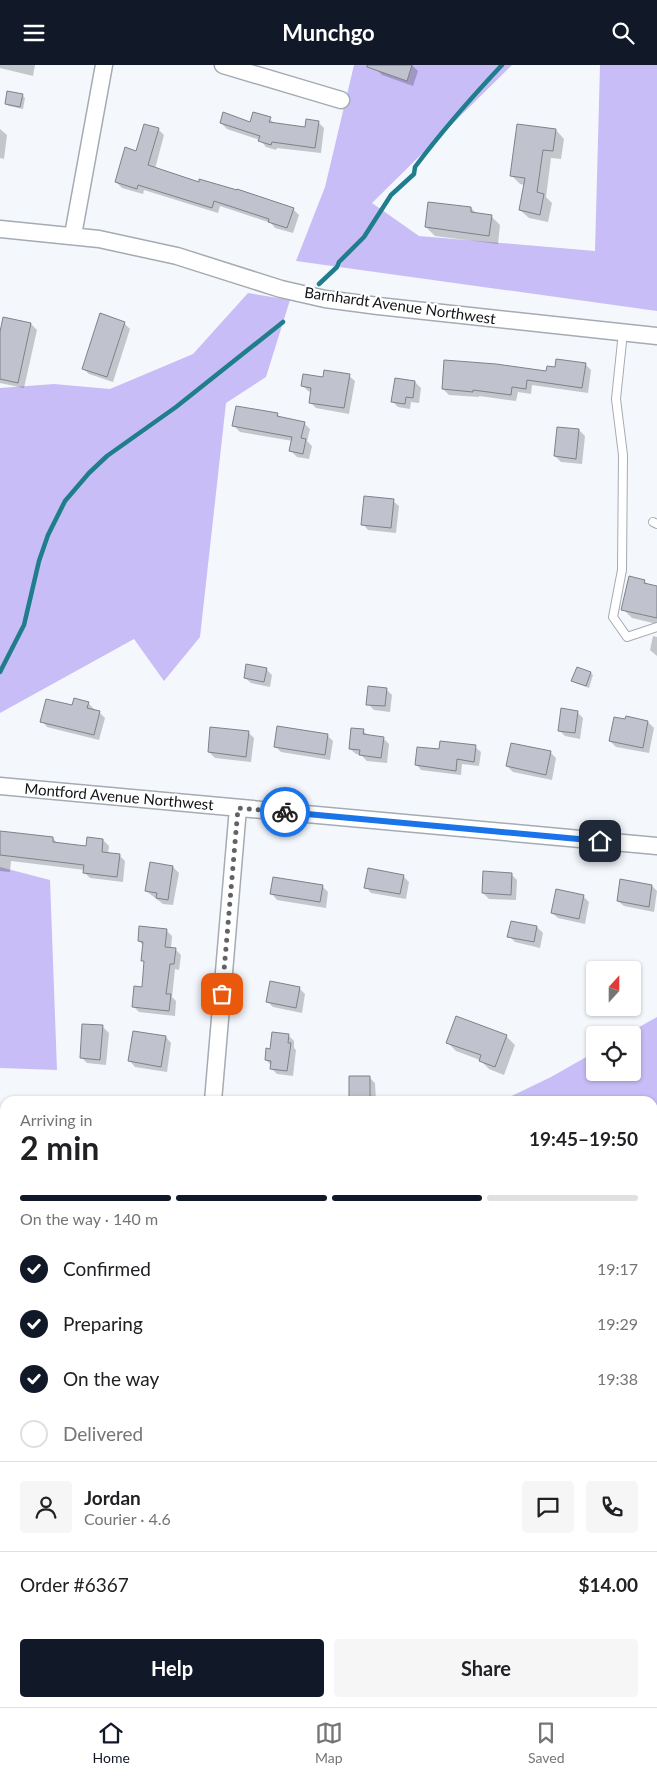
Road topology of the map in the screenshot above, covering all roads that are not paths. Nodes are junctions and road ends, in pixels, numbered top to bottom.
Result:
1 (104, 65) edge
2 (223, 65) edge
3 (341, 100) dead end
4 (0, 229) edge
5 (73, 235) junction
6 (623, 332) junction
7 (657, 335) edge
8 (657, 627) edge
9 (0, 786) edge
10 (238, 808) junction
11 (657, 846) edge
12 (213, 1096) edge

1 - 5 street
2 - 3 street
4 - 5 street, Barnhardt Avenue Northwest
5 - 6 street, Barnhardt Avenue Northwest
6 - 7 street, Barnhardt Avenue Northwest
6 - 8 lane
9 - 10 street, Montford Avenue Northwest
10 - 11 street, Montford Avenue Northwest
10 - 12 street

